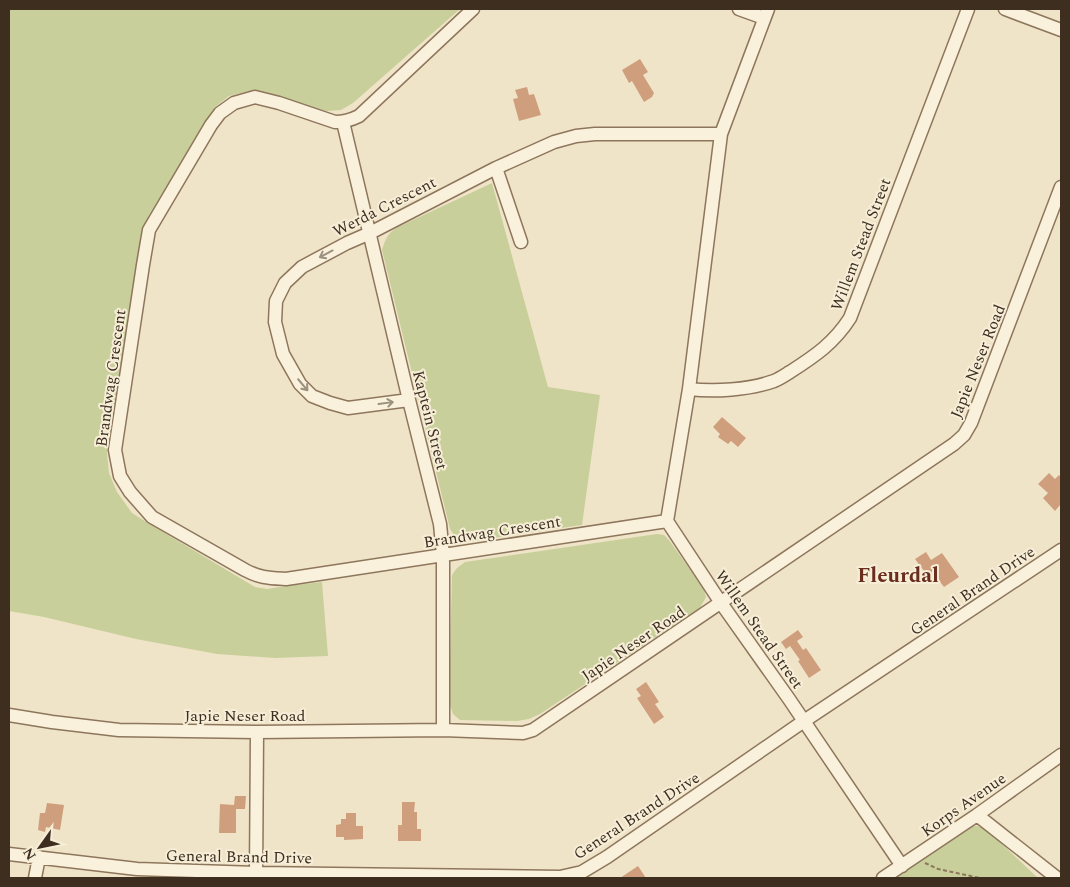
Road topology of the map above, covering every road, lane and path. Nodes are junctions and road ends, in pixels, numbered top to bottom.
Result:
1 (473, 9) edge
2 (739, 9) edge
3 (968, 9) edge
4 (1006, 9) edge
5 (766, 13) edge
6 (1061, 30) edge
7 (343, 122) junction
8 (721, 134) junction
9 (496, 168) junction
10 (1061, 187) edge
11 (370, 233) junction
12 (521, 242) dead end
13 (689, 390) junction
14 (409, 400) junction
15 (667, 521) junction
16 (1061, 550) edge
17 (443, 555) junction
18 (721, 603) junction
19 (9, 715) edge
20 (804, 721) junction
21 (443, 730) junction
22 (257, 732) junction
23 (1061, 755) edge
24 (977, 815) junction
25 (9, 854) edge
26 (38, 857) junction
27 (913, 858) junction
28 (902, 866) junction
29 (256, 876) edge
30 (35, 878) edge
31 (883, 878) edge
32 (980, 878) edge
33 (1057, 878) edge

1 - 7 street
2 - 5 street
3 - 13 street, Willem Stead Street
4 - 6 street
5 - 8 street
7 - 11 street, Kaptein Street
7 - 17 street, Brandwag Crescent
8 - 9 street, Werda Crescent
8 - 13 street
9 - 11 street, Werda Crescent
9 - 12 street
10 - 18 street, Japie Neser Road
11 - 14 street, Kaptein Street
11 -> 14 street, Werda Crescent
13 - 15 street
14 - 17 street, Kaptein Street
15 - 17 street, Brandwag Crescent
15 - 18 street, Willem Stead Street
16 - 20 street, General Brand Drive
17 - 21 street, Kaptein Street
18 - 20 street, Willem Stead Street
18 - 21 street, Japie Neser Road
19 - 22 street, Japie Neser Road
20 - 28 street, Willem Stead Street
20 - 29 street, General Brand Drive
21 - 22 street, Japie Neser Road
22 - 29 street
23 - 24 street, Korps Avenue
24 - 27 street, Korps Avenue
24 - 33 street
25 - 26 street, General Brand Drive
26 - 29 street, General Brand Drive
26 - 30 street
27 - 28 street, Korps Avenue
27 - 32 path
28 - 31 street, Korps Avenue

